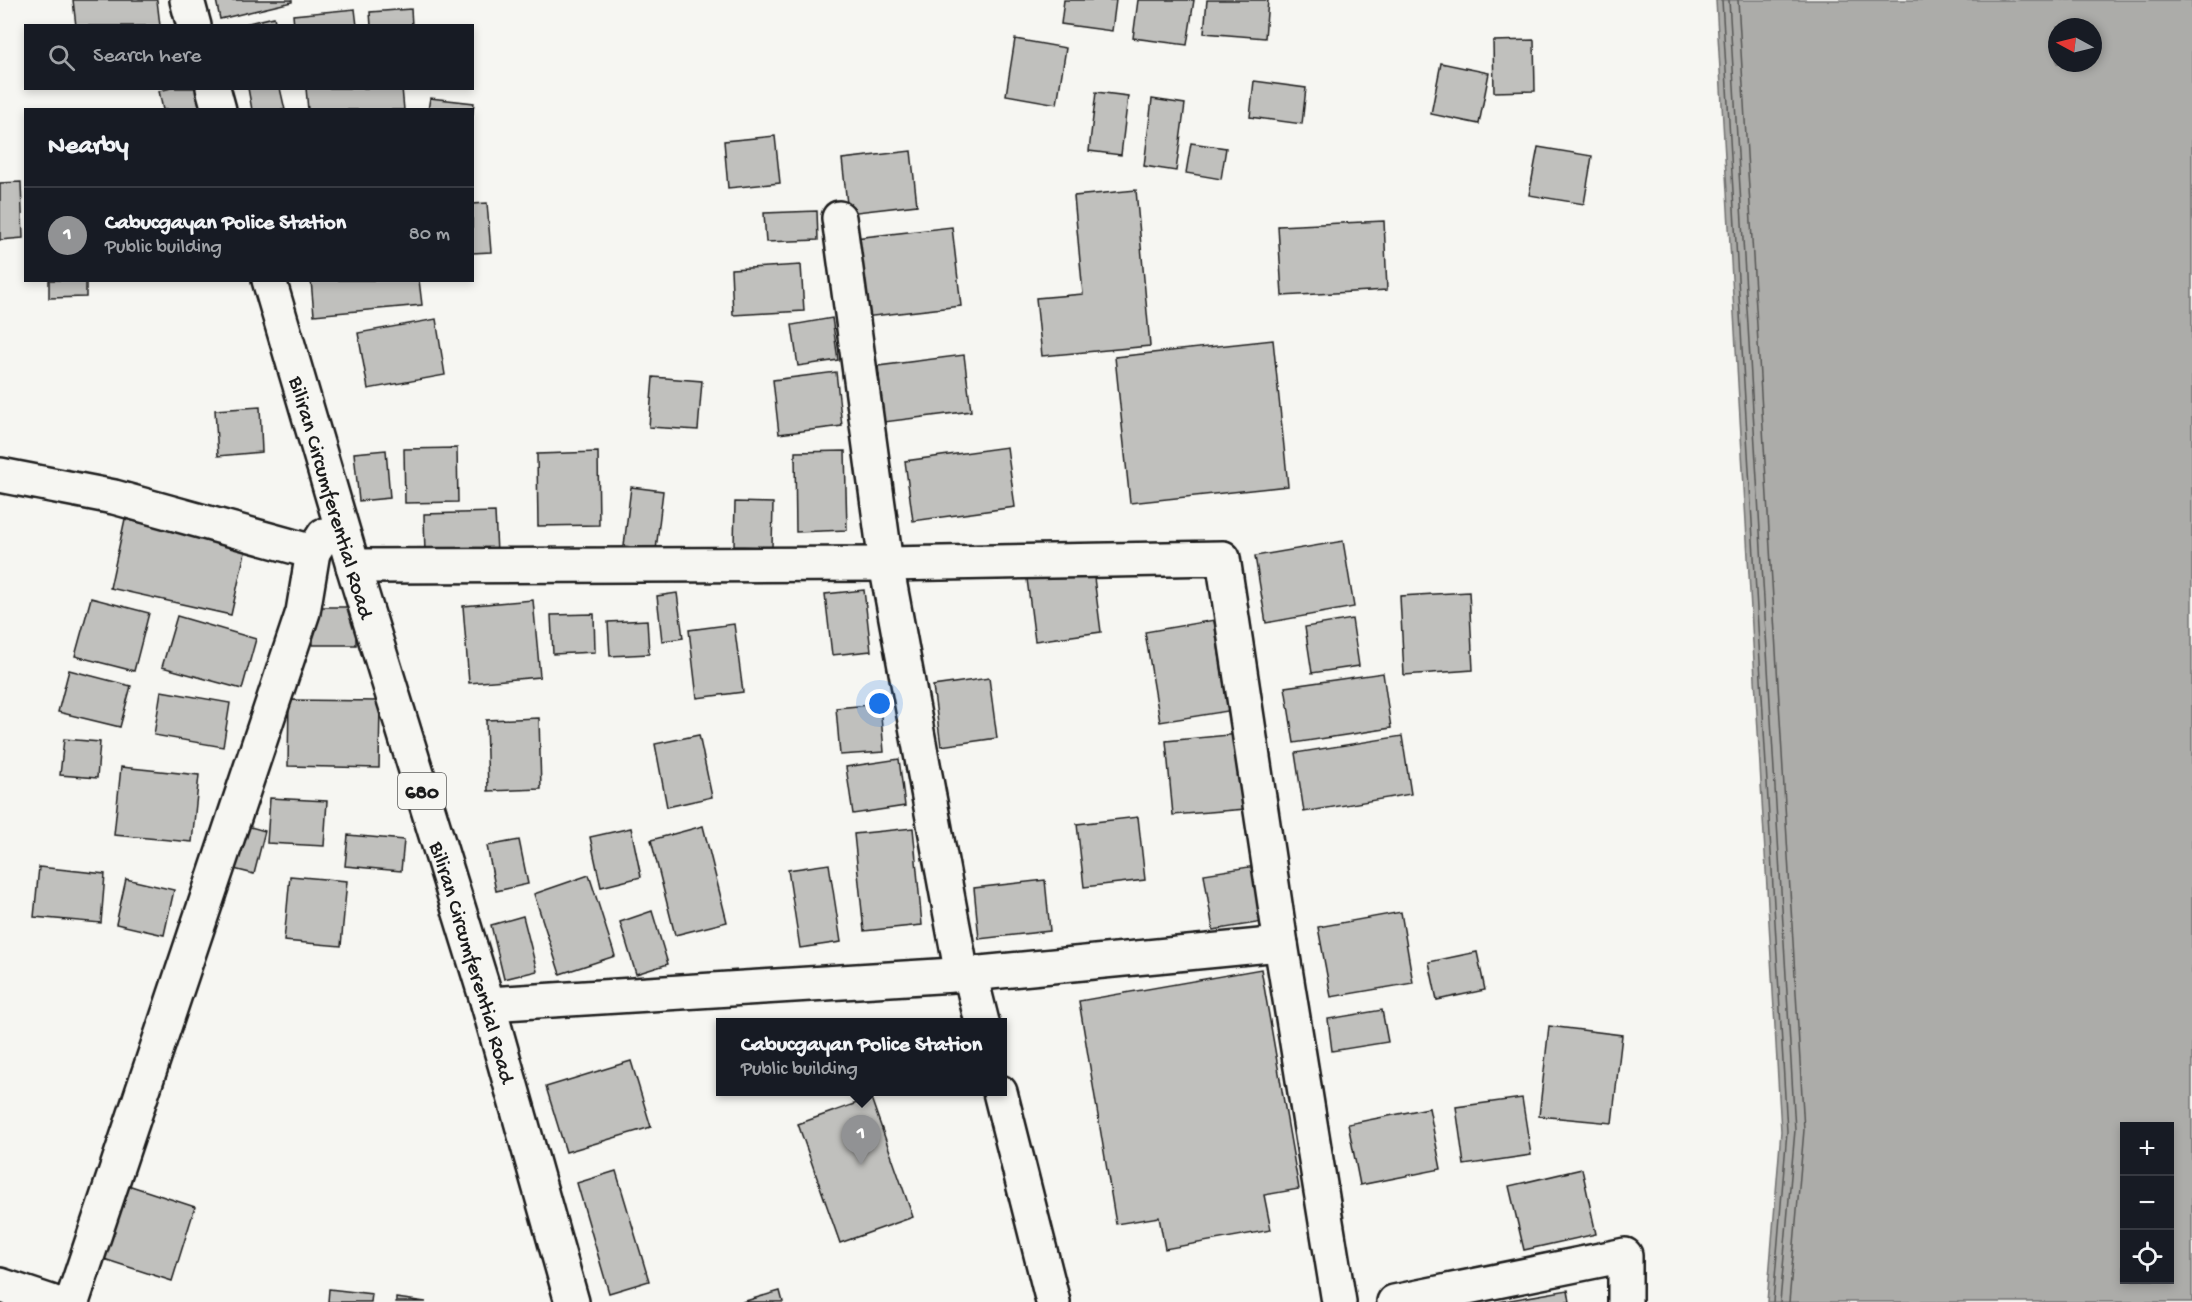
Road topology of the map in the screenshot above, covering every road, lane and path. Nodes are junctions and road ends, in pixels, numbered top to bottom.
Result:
1 (187, 0) edge
2 (193, 24) edge
3 (214, 90) edge
4 (218, 108) edge
5 (839, 218) dead end
6 (270, 282) edge
7 (0, 475) edge
8 (338, 515) junction
9 (313, 552) junction
10 (886, 564) junction
11 (353, 566) junction
12 (1281, 944) junction
13 (966, 974) junction
14 (488, 1004) junction
15 (980, 1018) edge
16 (1001, 1096) edge
17 (0, 1285) edge
18 (51, 1302) edge
19 (72, 1302) edge
20 (572, 1302) edge
21 (1053, 1302) edge
22 (1339, 1302) edge
23 (1394, 1302) edge
24 (1625, 1302) edge

1 - 2 street
3 - 4 street
5 - 10 street
6 - 8 street, Biliran Circumferential Road / 680
7 - 9 street
8 - 9 street
8 - 11 street, Biliran Circumferential Road / 680
9 - 19 street
10 - 11 street
10 - 12 street
10 - 13 street
11 - 14 street, Biliran Circumferential Road / 680
12 - 13 street
12 - 22 street
13 - 14 street
13 - 15 street
14 - 20 street, Biliran Circumferential Road / 680
16 - 21 street
17 - 18 street
23 - 24 street

